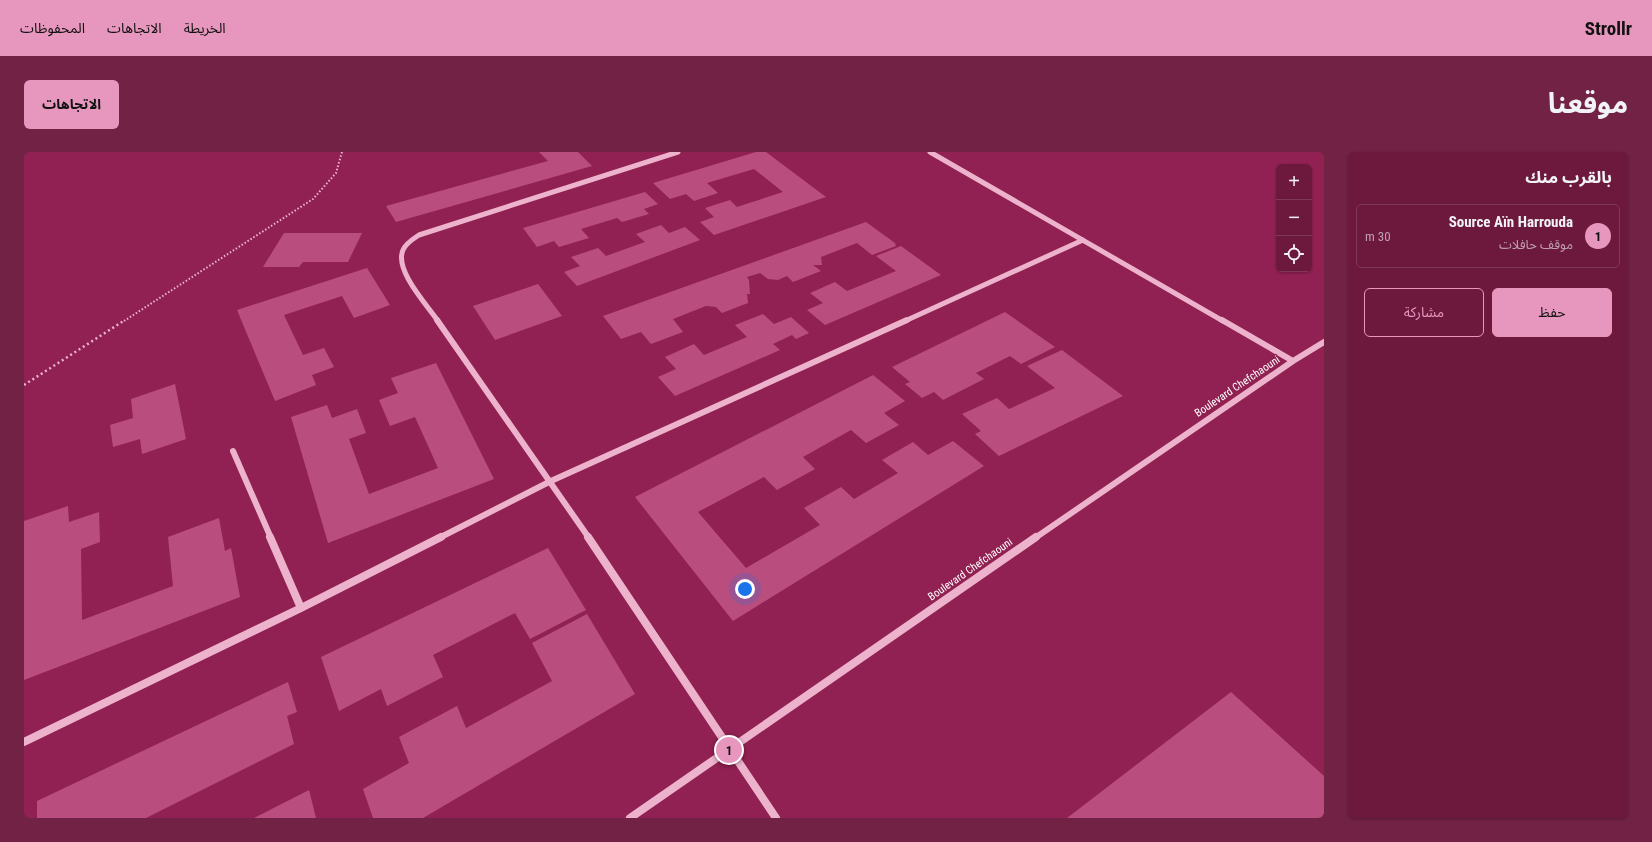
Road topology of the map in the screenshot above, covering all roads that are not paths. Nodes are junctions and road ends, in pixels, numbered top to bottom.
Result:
1 (678, 152) edge
2 (930, 152) edge
3 (1083, 240) junction
4 (1324, 342) edge
5 (1294, 361) junction
6 (233, 451) dead end
7 (551, 481) junction
8 (301, 608) junction
9 (24, 742) edge
10 (729, 750) junction
11 (630, 818) edge
12 (776, 818) edge

1 - 7 street
2 - 3 street
3 - 5 street
3 - 7 street
4 - 5 street, Boulevard Chefchaouni
5 - 10 street, Boulevard Chefchaouni
6 - 8 street
7 - 8 street
7 - 10 street
8 - 9 street
10 - 11 street, Boulevard Chefchaouni
10 - 12 street

